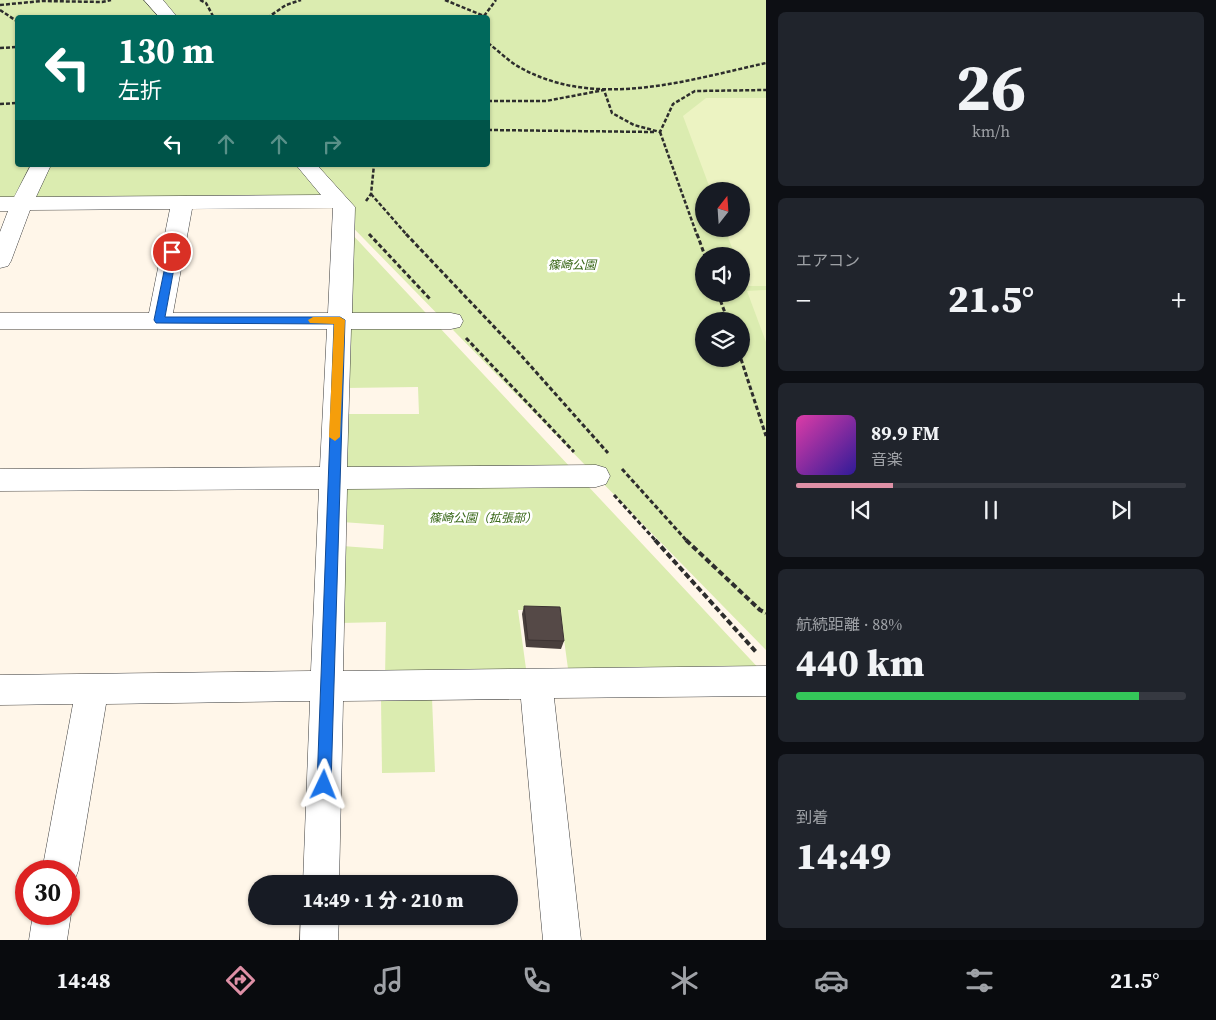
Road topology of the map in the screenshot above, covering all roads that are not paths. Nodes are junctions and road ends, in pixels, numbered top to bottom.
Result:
1 (153, 0) edge
2 (167, 15) edge
3 (39, 167) edge
4 (308, 167) edge
5 (182, 202) junction
6 (11, 204) edge
7 (346, 208) junction
8 (0, 261) edge
9 (160, 320) junction
10 (340, 320) junction
11 (0, 322) edge
12 (451, 322) road end
13 (609, 466) road end
14 (333, 478) junction
15 (0, 480) edge
16 (763, 668) edge
17 (536, 684) junction
18 (328, 687) junction
19 (0, 690) edge
20 (92, 690) junction
21 (62, 860) edge
22 (321, 875) edge
23 (50, 925) edge
24 (320, 925) edge
25 (48, 940) edge
26 (319, 940) edge
27 (562, 940) edge

1 - 2 street
3 - 6 street
4 - 7 street
5 - 6 street
5 - 7 street
5 - 9 street
6 - 8 street
7 - 10 street
9 - 10 street
9 - 11 street
10 - 12 street
10 - 14 street
13 - 14 street
14 - 15 street
14 - 18 street
16 - 17 street
17 - 18 street
17 - 27 street
18 - 20 street
18 - 22 street
19 - 20 street
20 - 21 street
23 - 25 street
24 - 26 street

